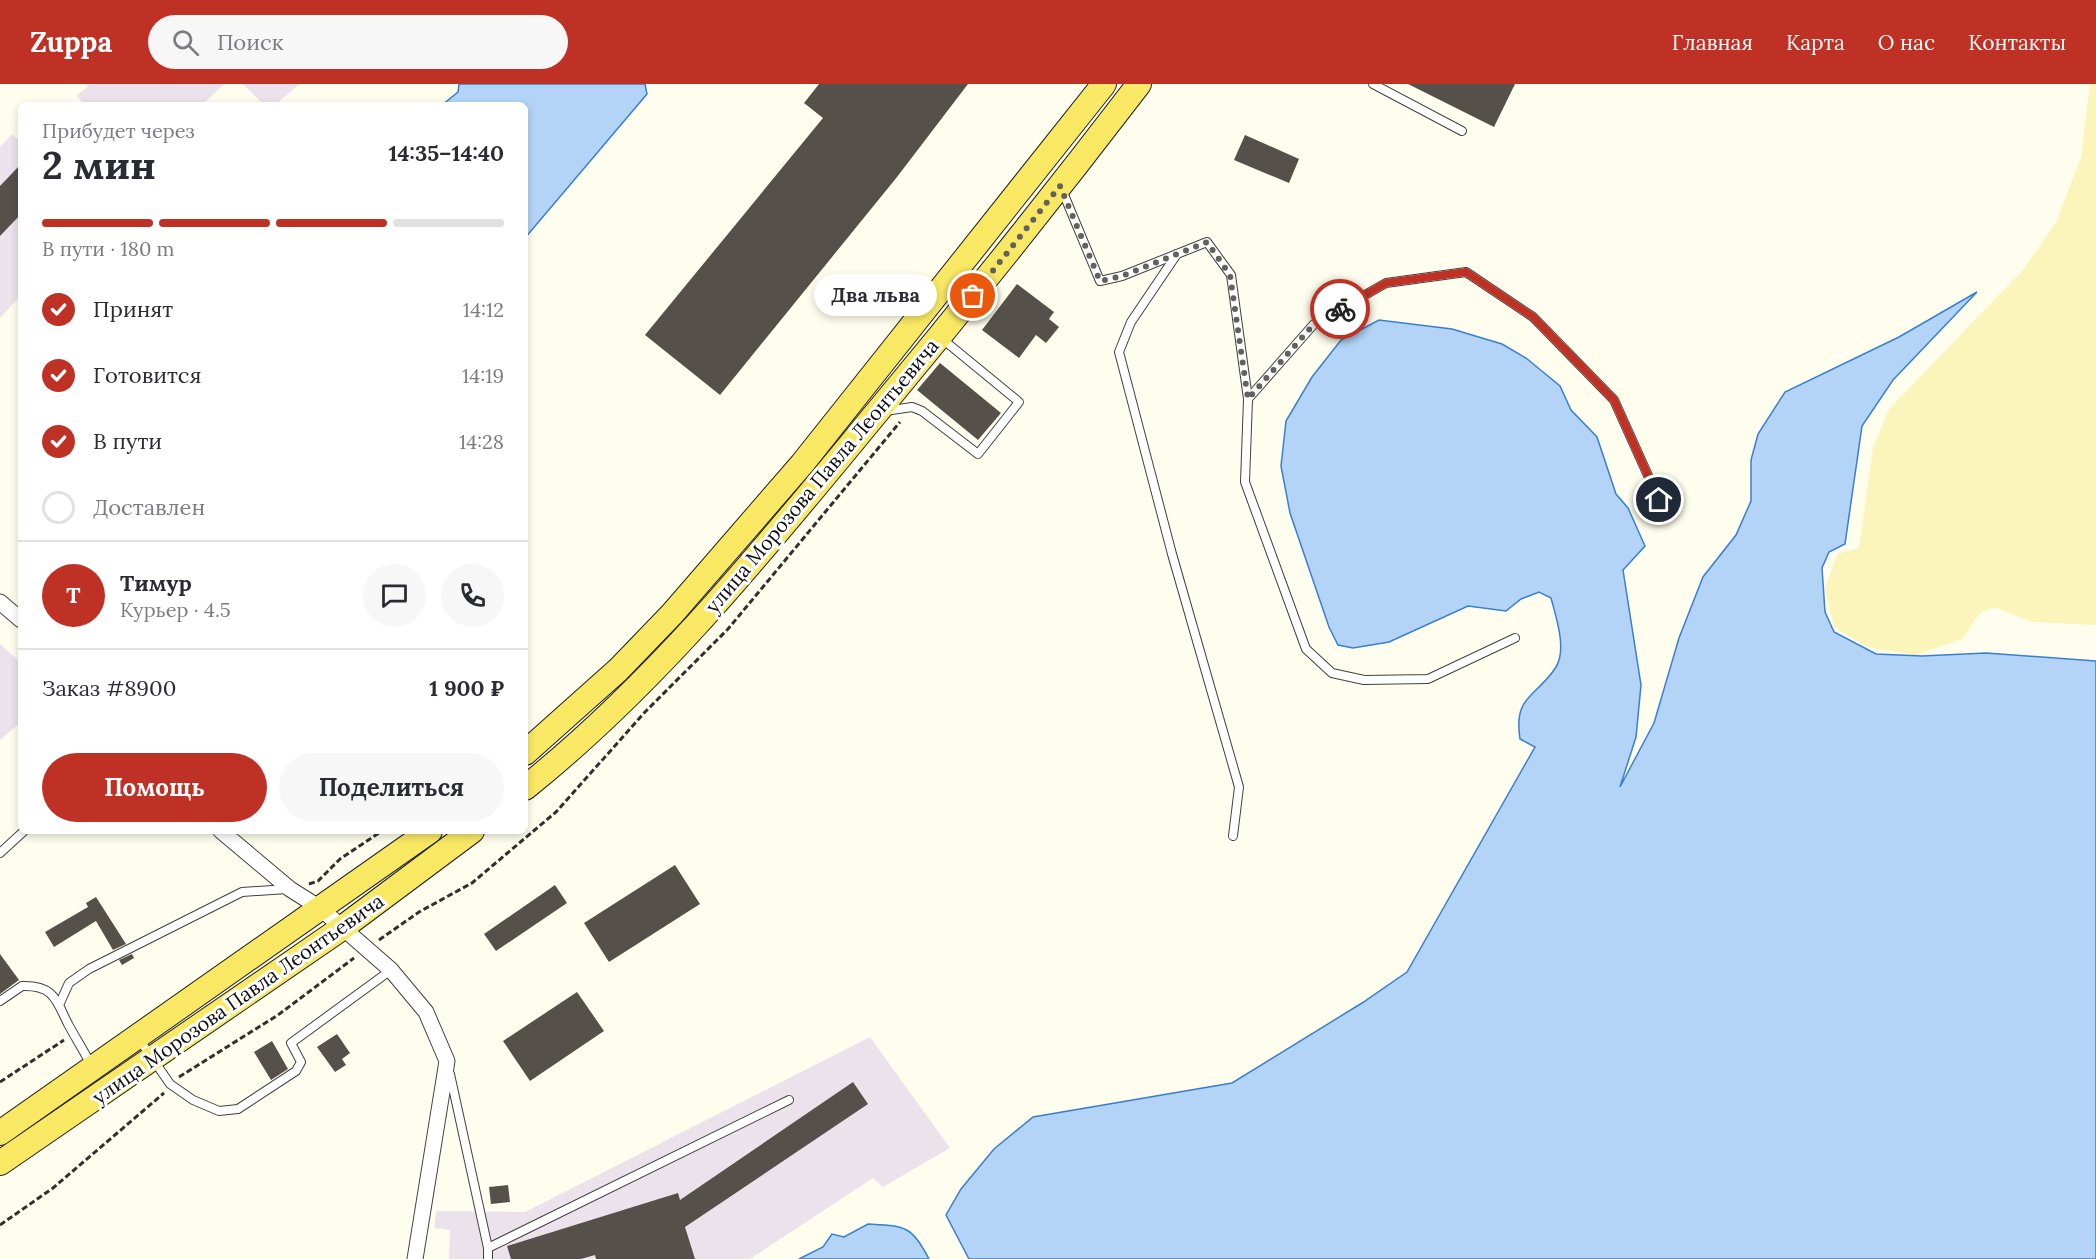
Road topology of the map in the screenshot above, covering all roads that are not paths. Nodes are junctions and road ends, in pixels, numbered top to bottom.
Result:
1 (1104, 84) edge
2 (1139, 84) edge
3 (1373, 84) edge
4 (1462, 131) dead end
5 (1060, 186) junction
6 (1178, 253) junction
7 (948, 326) junction
8 (1248, 399) junction
9 (877, 412) junction
10 (1659, 500) dead end
11 (0, 602) edge
12 (18, 617) edge
13 (1515, 638) dead end
14 (528, 750) edge
15 (528, 785) edge
16 (21, 834) edge
17 (225, 834) edge
18 (426, 834) edge
19 (468, 834) edge
20 (1233, 837) dead end
21 (0, 853) edge
22 (290, 889) junction
23 (320, 908) junction
24 (342, 928) junction
25 (391, 970) junction
26 (0, 1001) edge
27 (60, 1003) junction
28 (138, 1038) junction
29 (153, 1059) junction
30 (447, 1061) junction
31 (93, 1069) junction
32 (789, 1100) dead end
33 (0, 1133) edge
34 (0, 1163) edge
35 (488, 1248) junction
36 (415, 1259) edge
37 (488, 1259) edge

1 - 14 main road, улица Морозова Павла Леонтьевича
2 - 5 main road, улица Морозова Павла Леонтьевича
3 - 4 lane
5 - 6 lane
5 - 7 main road, улица Морозова Павла Леонтьевича
6 - 8 lane
6 - 20 lane
7 - 9 main road, улица Морозова Павла Леонтьевича
7 - 9 lane
8 - 10 lane
8 - 13 lane
9 - 15 main road, улица Морозова Павла Леонтьевича
11 - 12 street
16 - 21 lane
17 - 22 street
18 - 23 main road, улица Морозова Павла Леонтьевича
19 - 24 main road, улица Морозова Павла Леонтьевича
22 - 23 street
22 - 27 lane
23 - 24 street
23 - 28 main road, улица Морозова Павла Леонтьевича
24 - 25 street
24 - 29 main road, улица Морозова Павла Леонтьевича
25 - 29 lane
25 - 30 street
26 - 27 lane
27 - 31 lane
28 - 29 lane
28 - 31 main road, улица Морозова Павла Леонтьевича
29 - 34 main road, улица Морозова Павла Леонтьевича
30 - 35 lane
30 - 36 street
31 - 33 main road, улица Морозова Павла Леонтьевича
32 - 35 lane
35 - 37 lane

